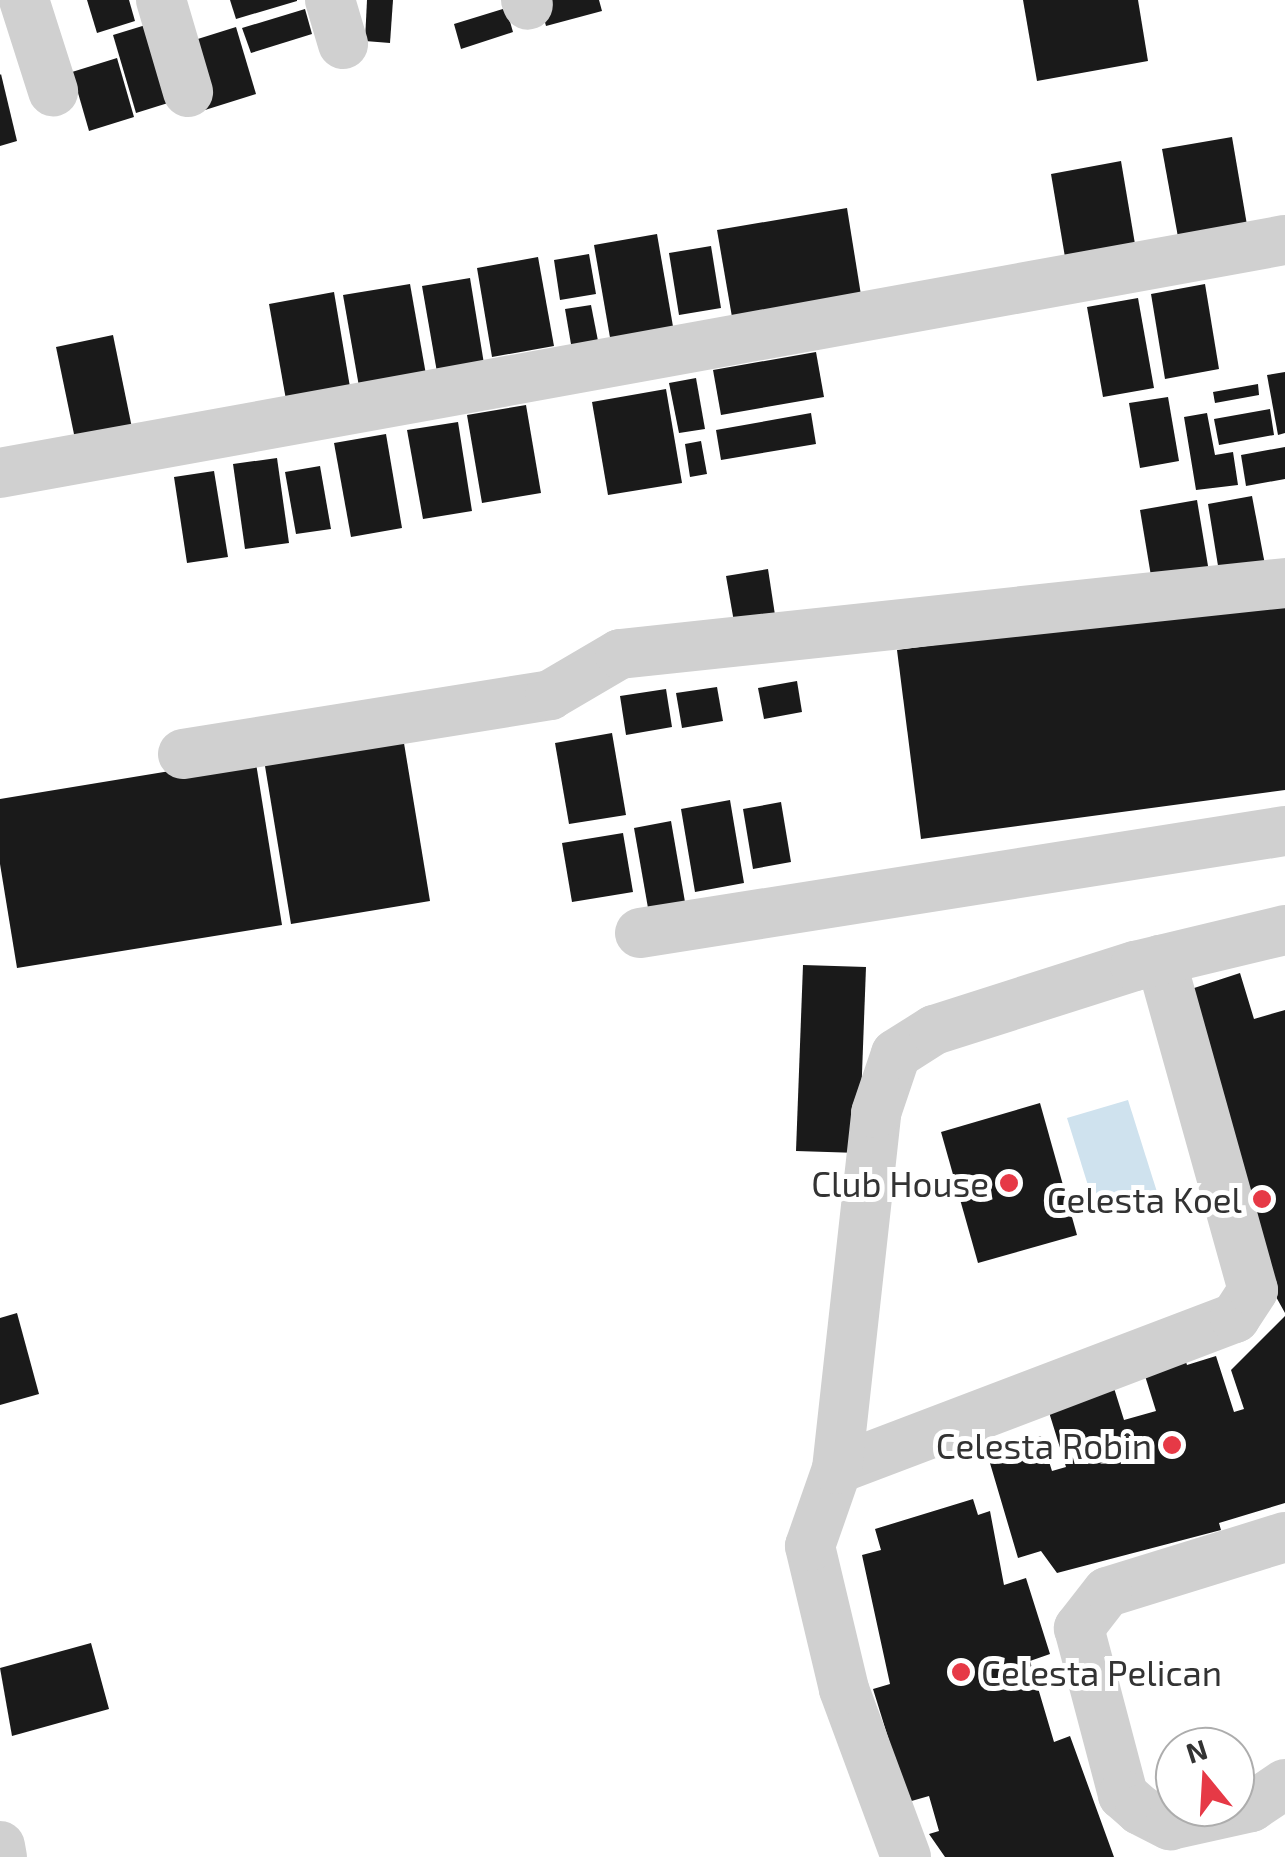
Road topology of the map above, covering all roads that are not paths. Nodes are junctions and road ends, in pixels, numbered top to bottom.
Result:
1 (160, 0) edge
2 (18, 14) edge
3 (53, 91) dead end
4 (188, 92) dead end
5 (1285, 240) edge
6 (0, 472) edge
7 (1285, 583) edge
8 (183, 754) dead end
9 (1285, 831) edge
10 (1285, 930) edge
11 (640, 934) dead end
12 (1161, 960) junction
13 (837, 1469) junction
14 (1285, 1537) edge
15 (1285, 1784) edge
16 (1218, 1836) edge
17 (0, 1846) edge
18 (2, 1857) edge
19 (906, 1857) edge

1 - 4 street
2 - 3 street
5 - 6 street
7 - 8 street
9 - 11 street
10 - 12 street
12 - 13 street
12 - 13 street
13 - 19 street
14 - 16 street
15 - 16 street
17 - 18 street

